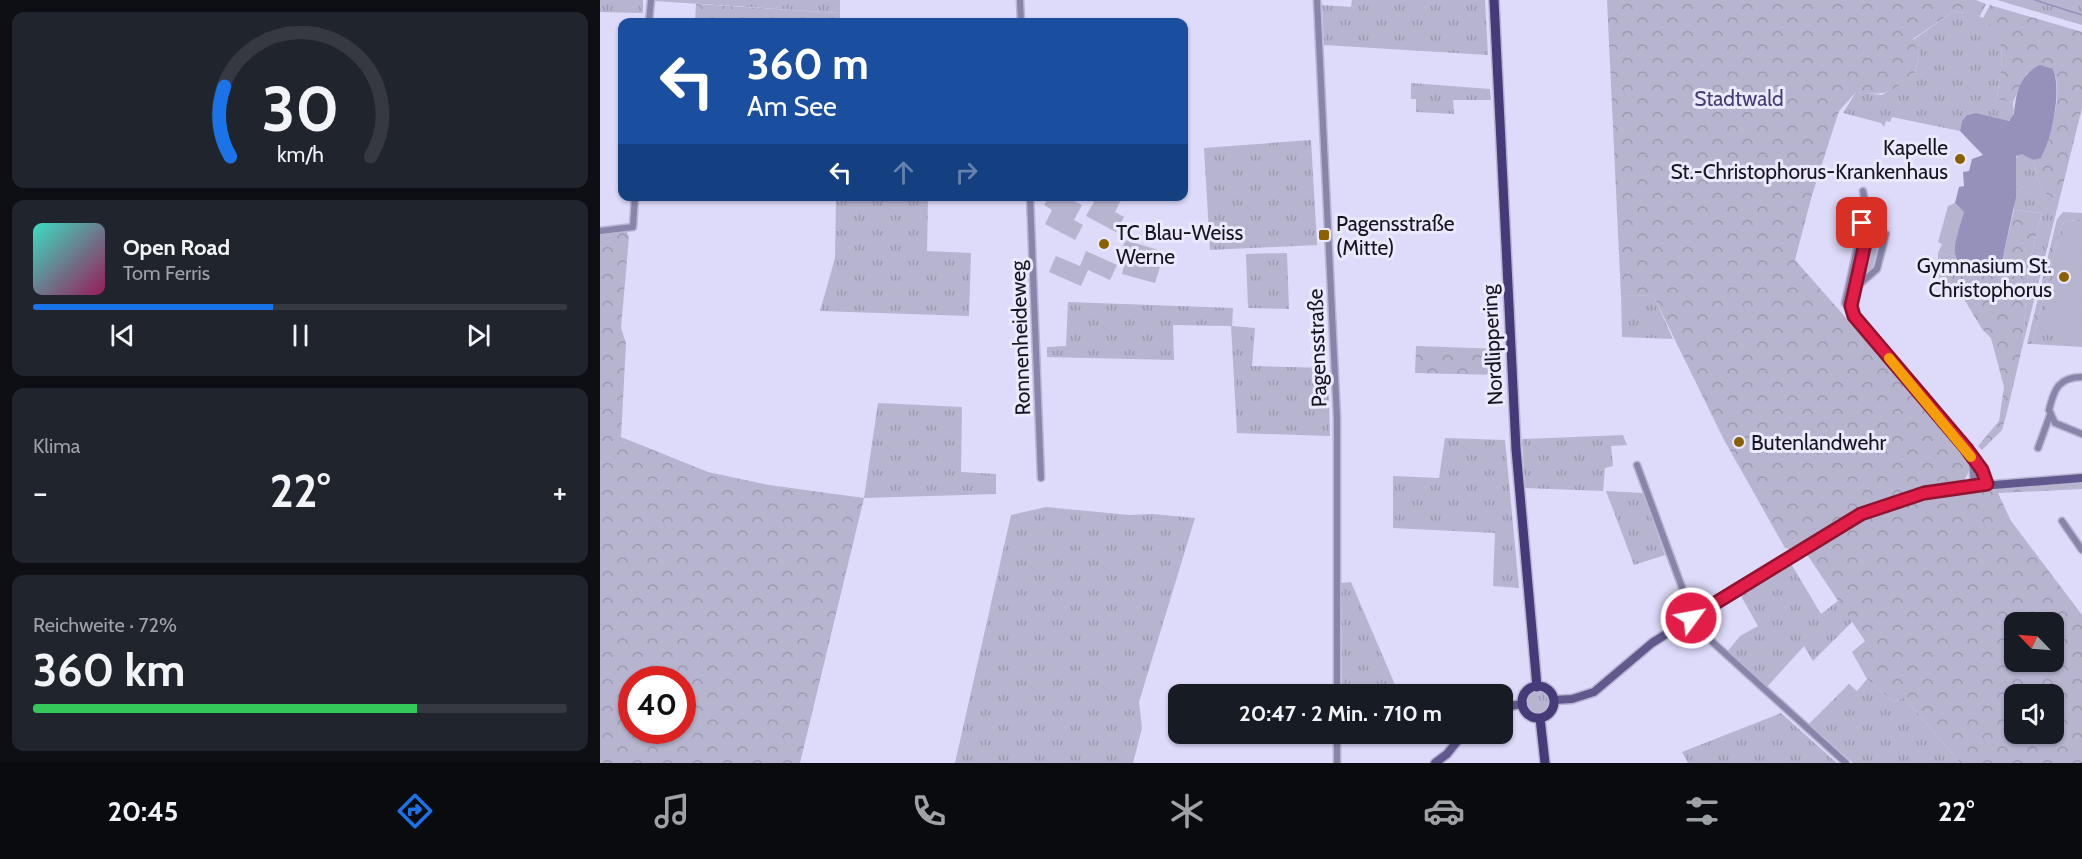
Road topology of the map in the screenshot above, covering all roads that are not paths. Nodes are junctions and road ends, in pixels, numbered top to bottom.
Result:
1 (651, 0) edge
2 (1020, 0) edge
3 (1317, 0) edge
4 (1494, 0) edge
5 (649, 18) edge
6 (1021, 18) edge
7 (1863, 191) dead end
8 (635, 201) edge
9 (1030, 201) edge
10 (1864, 229) junction
11 (600, 231) edge
12 (1854, 290) junction
13 (1854, 316) junction
14 (2082, 377) edge
15 (2050, 415) junction
16 (2082, 434) edge
17 (2038, 448) dead end
18 (1972, 460) junction
19 (1637, 465) dead end
20 (1041, 478) dead end
21 (2082, 478) edge
22 (1987, 484) junction
23 (1974, 486) junction
24 (2062, 521) dead end
25 (2082, 550) edge
26 (1691, 618) junction
27 (1337, 684) edge
28 (1537, 687) junction
29 (1554, 700) junction
30 (1523, 704) junction
31 (1513, 706) edge
32 (1540, 718) junction
33 (1337, 744) edge
34 (1455, 744) edge
35 (1337, 763) edge
36 (1435, 763) edge
37 (1545, 763) edge
38 (1846, 763) edge

1 - 5 street
2 - 6 street
3 - 27 street, Pagensstraße
4 - 28 main road, Nordlippering
7 - 10 street
8 - 11 street
9 - 20 street, Ronnenheideweg
10 - 12 street
10 - 12 street
10 - 13 street
12 - 13 street
13 - 18 street
14 - 15 street
15 - 16 street
15 - 17 street
18 - 22 street
18 - 23 street
19 - 26 street
21 - 22 street
22 - 23 street
23 - 26 street
24 - 25 street
26 - 29 street
26 - 38 street
28 - 29 main road
28 - 30 main road
29 - 32 main road
30 - 31 street
30 - 32 main road
32 - 37 main road
33 - 35 street
34 - 36 street

